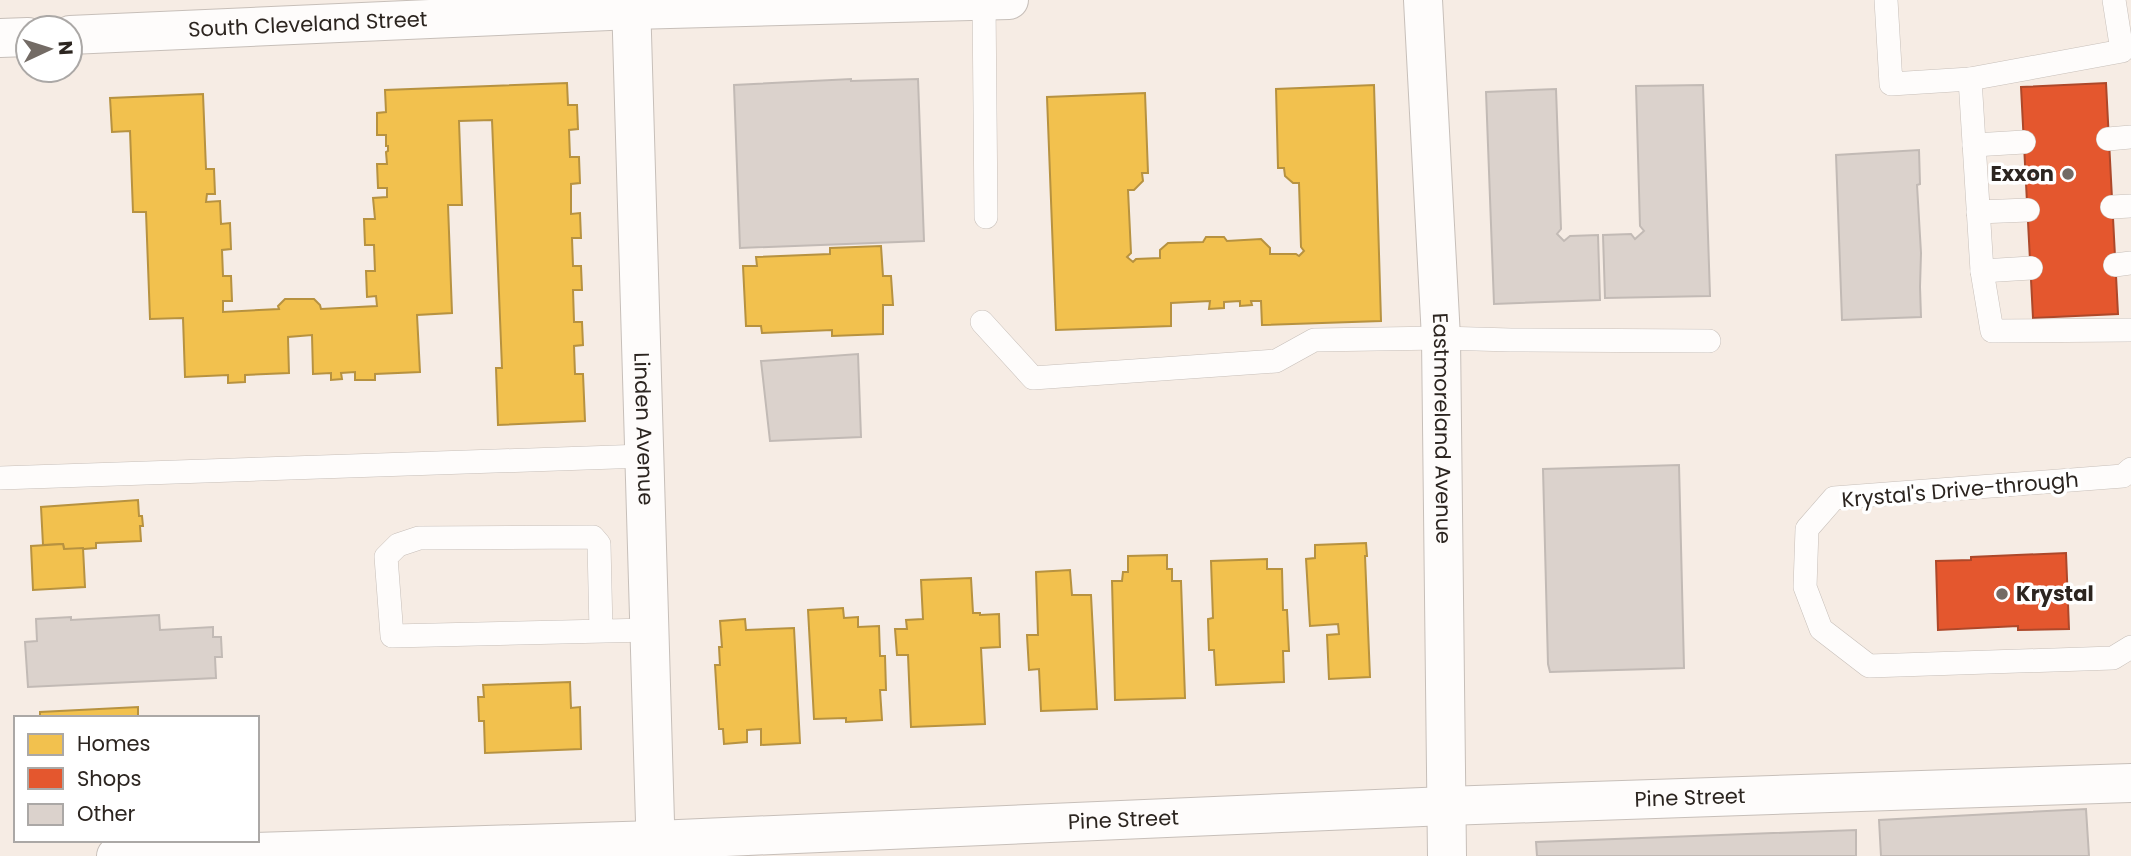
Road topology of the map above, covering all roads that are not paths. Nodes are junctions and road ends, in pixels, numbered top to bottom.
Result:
1 (1423, 0) edge
2 (1886, 0) edge
3 (2114, 0) edge
4 (996, 1) edge
5 (632, 5) edge
6 (84, 34) edge
7 (2127, 60) edge
8 (1970, 79) junction
9 (2024, 142) dead end
10 (1974, 145) junction
11 (2028, 210) dead end
12 (1978, 212) junction
13 (986, 217) dead end
14 (2031, 268) dead end
15 (1982, 271) junction
16 (982, 323) dead end
17 (2131, 330) edge
18 (1441, 338) junction
19 (1709, 341) dead end
20 (644, 456) junction
21 (2131, 469) edge
22 (0, 478) edge
23 (649, 629) junction
24 (601, 631) junction
25 (2131, 647) edge
26 (2131, 783) edge
27 (1446, 806) junction
28 (656, 848) edge
29 (116, 856) edge
30 (1447, 856) edge

1 - 18 street, Eastmoreland Avenue
2 - 8 lane
3 - 7 lane
4 - 5 street, South Cleveland Street
4 - 13 lane
5 - 6 street, South Cleveland Street
5 - 20 street, Linden Avenue
7 - 8 lane
8 - 10 lane
9 - 10 lane
10 - 12 lane
11 - 12 lane
12 - 15 lane
14 - 15 lane
15 - 17 lane
16 - 18 lane
18 - 19 lane
18 - 27 street, Eastmoreland Avenue
20 - 22 lane
20 - 23 street, Linden Avenue
21 - 25 lane, Krystal's Drive-through
23 - 24 lane
23 - 28 street, Linden Avenue
24 - 24 lane
26 - 27 street, Pine Street
27 - 28 street, Pine Street
27 - 30 street, Eastmoreland Avenue
28 - 29 street, Pine Street

